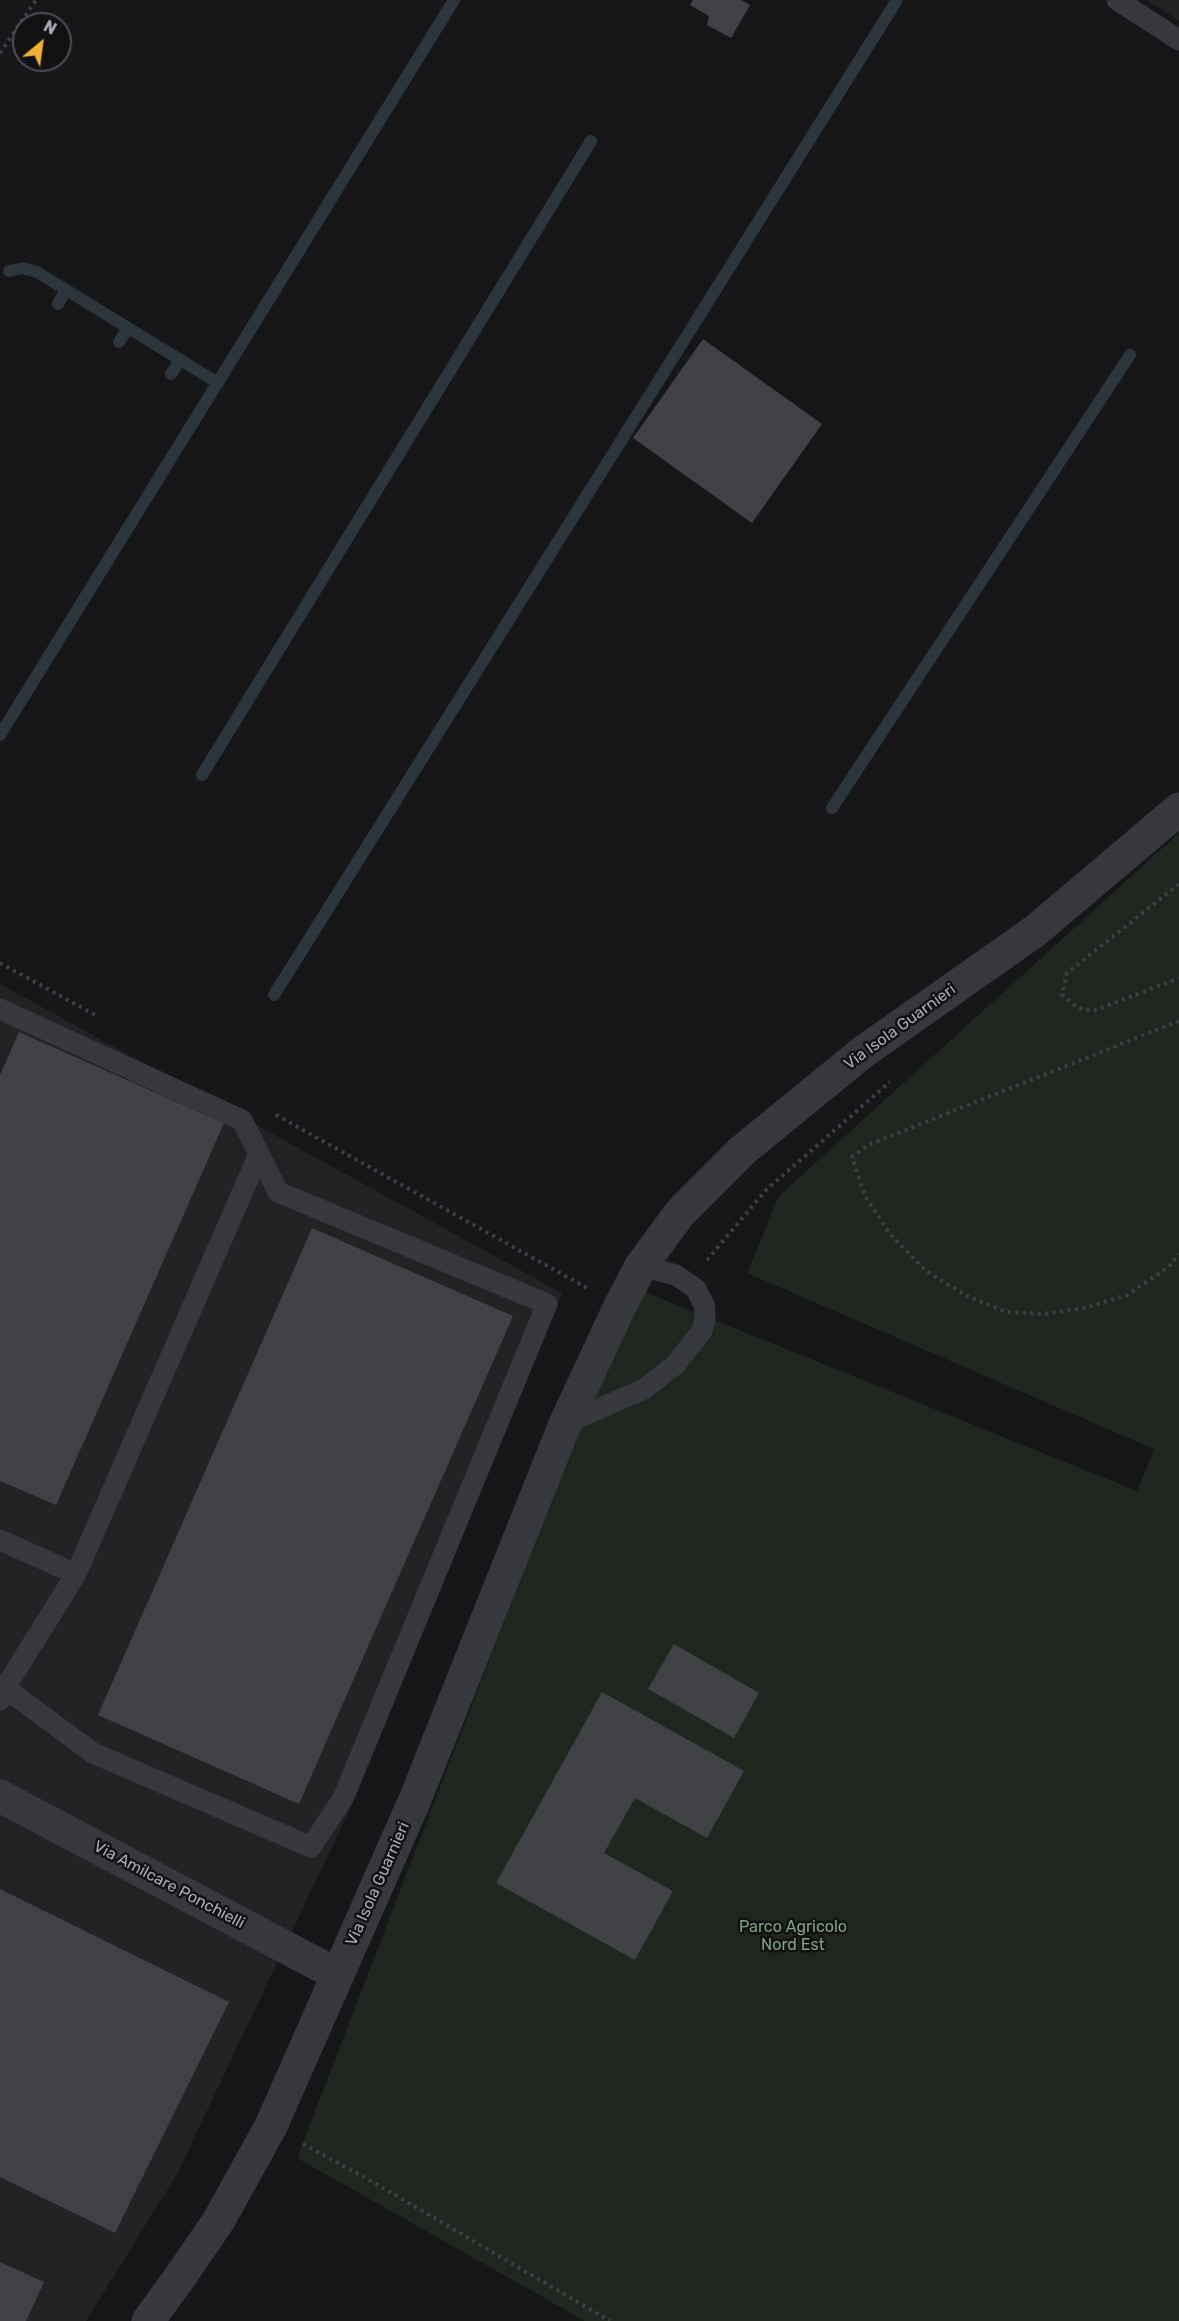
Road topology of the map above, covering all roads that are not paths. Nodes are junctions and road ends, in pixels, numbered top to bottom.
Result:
1 (1118, 0) edge
2 (1179, 40) edge
3 (1179, 808) edge
4 (0, 1009) edge
5 (259, 1154) junction
6 (641, 1266) junction
7 (566, 1424) junction
8 (0, 1540) edge
9 (76, 1574) junction
10 (3, 1694) edge
11 (0, 1796) edge
12 (338, 1975) junction
13 (148, 2321) edge

1 - 2 lane
3 - 6 street, Via Isola Guarnieri
4 - 5 lane
5 - 9 lane
5 - 10 lane
6 - 7 street, Via Isola Guarnieri
6 - 7 lane
7 - 12 street, Via Isola Guarnieri
8 - 9 lane
9 - 10 lane
11 - 12 street, Via Amilcare Ponchielli
12 - 13 street, Via Isola Guarnieri

